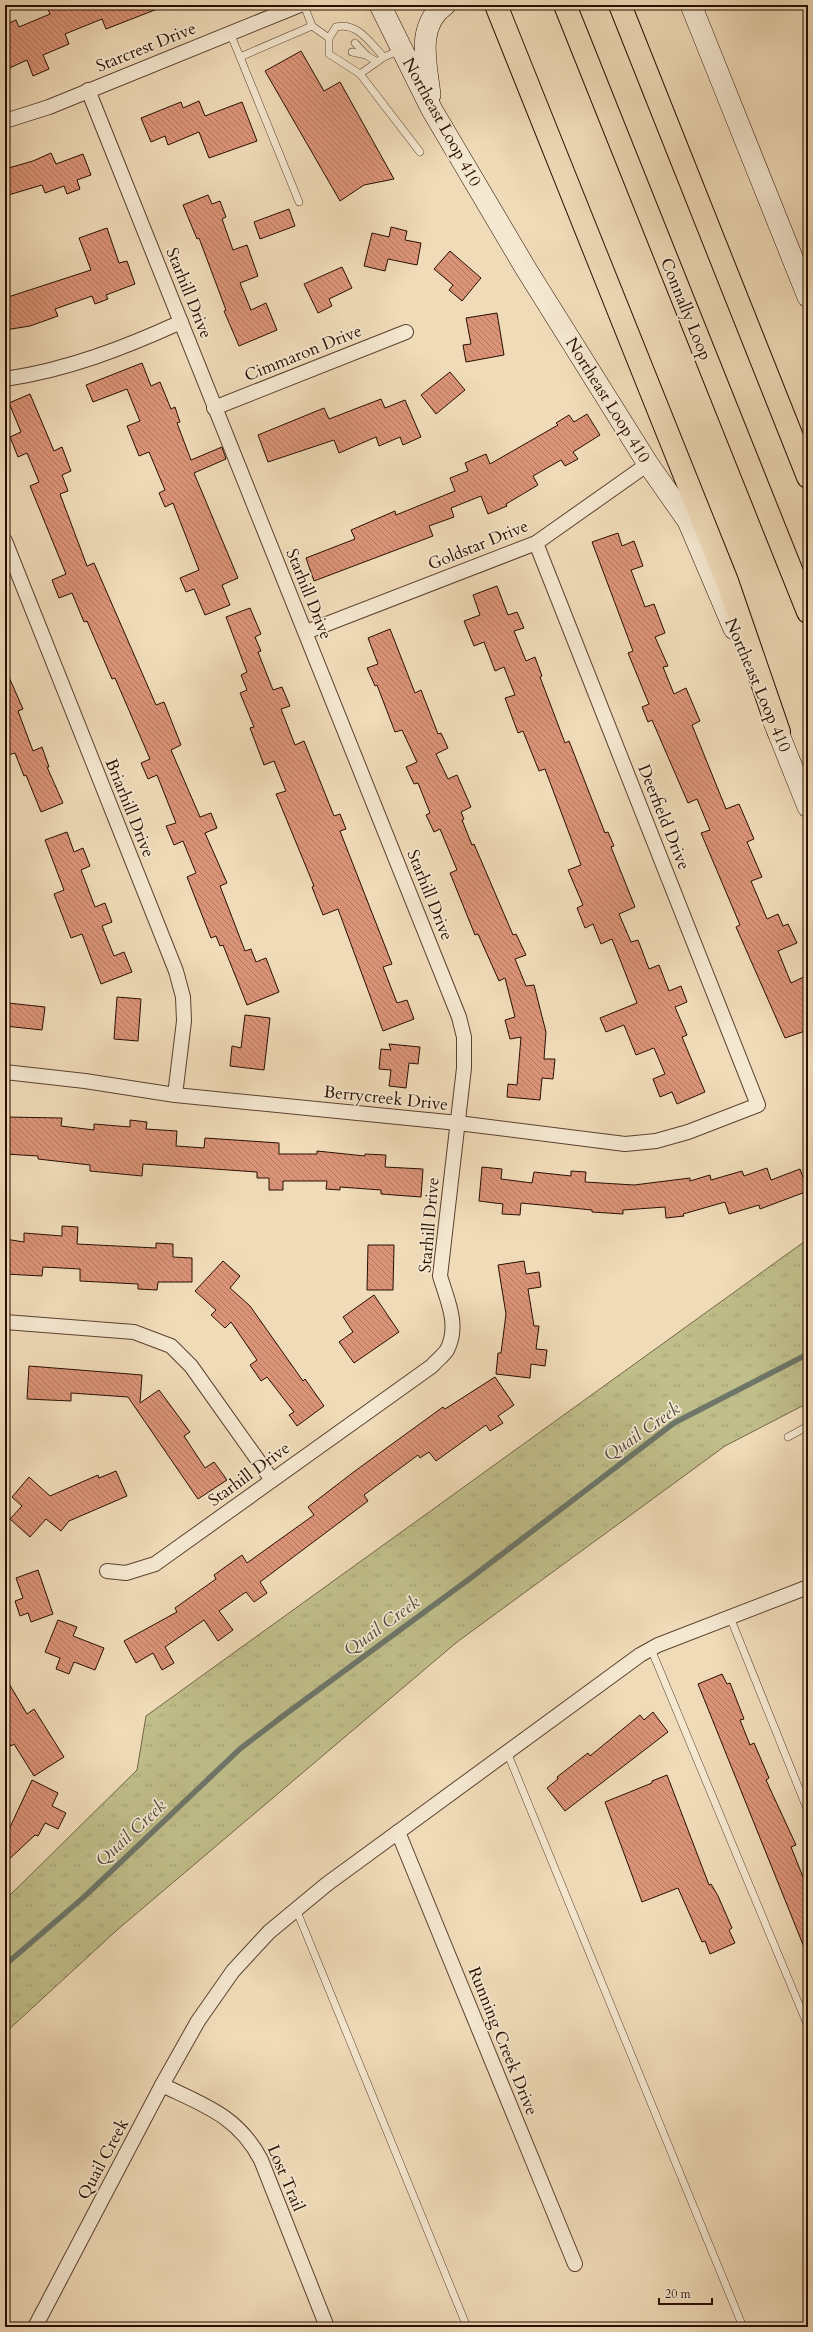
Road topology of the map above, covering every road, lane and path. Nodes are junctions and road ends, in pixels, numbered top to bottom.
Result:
1 (300, 5) edge
2 (304, 5) edge
3 (380, 5) edge
4 (445, 5) edge
5 (496, 5) edge
6 (565, 5) edge
7 (620, 5) edge
8 (690, 5) edge
9 (312, 26) junction
10 (230, 33) junction
11 (337, 37) dead end
12 (329, 38) junction
13 (355, 43) dead end
14 (334, 46) dead end
15 (352, 52) dead end
16 (393, 54) junction
17 (366, 55) junction
18 (240, 57) junction
19 (377, 62) junction
20 (360, 74) junction
21 (88, 90) junction
22 (432, 110) junction
23 (5, 121) edge
24 (420, 152) dead end
25 (299, 202) dead end
26 (808, 297) edge
27 (181, 322) junction
28 (406, 332) dead end
29 (5, 379) edge
30 (214, 408) junction
31 (648, 464) junction
32 (808, 477) edge
33 (5, 541) edge
34 (536, 543) junction
35 (808, 612) edge
36 (306, 632) junction
37 (778, 732) junction
38 (808, 807) edge
39 (5, 1072) edge
40 (175, 1095) junction
41 (758, 1105) joint
42 (458, 1123) junction
43 (5, 1322) edge
44 (808, 1426) edge
45 (788, 1437) dead end
46 (272, 1480) junction
47 (107, 1571) dead end
48 (808, 1586) edge
49 (730, 1617) junction
50 (651, 1648) junction
51 (507, 1752) junction
52 (808, 1811) edge
53 (398, 1832) junction
54 (296, 1909) junction
55 (808, 2026) edge
56 (162, 2085) junction
57 (574, 2264) dead end
58 (35, 2327) edge
59 (327, 2327) edge
60 (467, 2327) edge
61 (743, 2327) edge

1 - 10 street, Starcrest Drive
2 - 9 lane
3 - 16 main road, Northeast Loop 410
4 - 22 main road
5 - 37 highway
6 - 35 highway, Connally Loop
7 - 32 highway
8 - 26 main road
9 - 12 lane
9 - 18 lane
10 - 18 lane
10 - 21 street, Starcrest Drive
11 - 12 lane
12 - 14 lane
12 - 16 lane
12 - 20 lane
13 - 17 lane
15 - 17 lane
16 - 19 lane
16 - 22 main road, Northeast Loop 410
17 - 19 lane
18 - 25 lane
19 - 20 lane
20 - 24 lane
21 - 23 street, Starcrest Drive
21 - 27 street, Starhill Drive
22 - 31 main road, Northeast Loop 410
27 - 29 street
27 - 30 street, Starhill Drive
28 - 30 street, Cimmaron Drive
30 - 36 street, Starhill Drive
31 - 34 street, Goldstar Drive
31 - 37 main road, Northeast Loop 410
33 - 40 street, Briarhill Drive
34 - 36 street, Goldstar Drive
34 - 41 street, Deerfield Drive
36 - 42 street, Starhill Drive
37 - 38 main road, Northeast Loop 410
39 - 40 street, Berrycreek Drive
40 - 42 street, Berrycreek Drive
41 - 42 street, Berrycreek Drive
42 - 46 street, Starhill Drive
43 - 46 street
44 - 45 lane
46 - 47 street, Starhill Drive
48 - 49 street, Quail Creek
49 - 50 street, Quail Creek
49 - 52 lane
50 - 51 street, Quail Creek
50 - 55 lane
51 - 53 street, Quail Creek
51 - 61 lane
53 - 54 street, Quail Creek
53 - 57 street, Running Creek Drive
54 - 56 street, Quail Creek
54 - 60 lane
56 - 58 street, Quail Creek
56 - 59 street, Lost Trail

